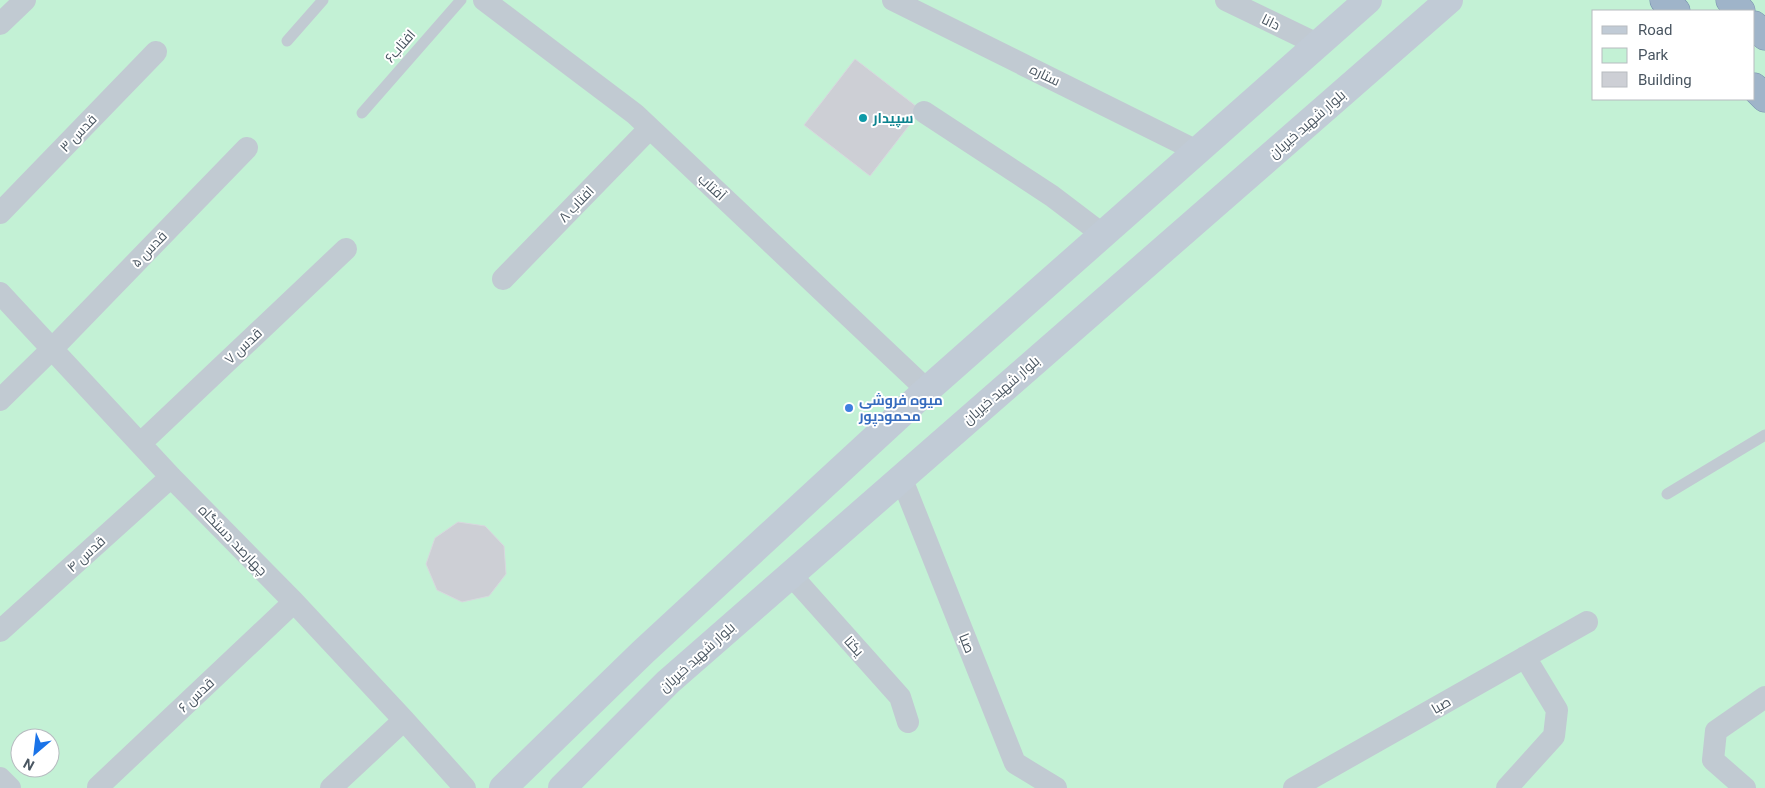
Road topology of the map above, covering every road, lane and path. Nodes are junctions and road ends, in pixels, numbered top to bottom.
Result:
1 (26, 0) edge
2 (323, 0) edge
3 (461, 0) edge
4 (484, 0) edge
5 (893, 0) edge
6 (1226, 0) edge
7 (1368, 0) edge
8 (1449, 0) edge
9 (1664, 0) edge
10 (1730, 0) edge
11 (1675, 10) edge
12 (1740, 10) edge
13 (0, 24) edge
14 (1755, 25) edge
15 (1765, 36) edge
16 (287, 41) dead end
17 (1317, 44) junction
18 (156, 52) dead end
19 (1755, 88) edge
20 (1765, 98) edge
21 (362, 112) dead end
22 (924, 112) dead end
23 (650, 129) junction
24 (247, 148) dead end
25 (1197, 151) junction
26 (0, 213) edge
27 (1102, 234) junction
28 (346, 249) dead end
29 (503, 279) dead end
30 (0, 294) edge
31 (52, 349) junction
32 (927, 390) junction
33 (0, 400) edge
34 (1765, 435) edge
35 (141, 443) junction
36 (171, 477) junction
37 (901, 477) junction
38 (1666, 494) dead end
39 (791, 575) junction
40 (294, 602) junction
41 (1587, 622) dead end
42 (0, 631) edge
43 (1525, 657) junction
44 (1765, 697) edge
45 (404, 720) junction
46 (908, 722) dead end
47 (0, 778) edge
48 (98, 787) edge
49 (10, 788) edge
50 (331, 788) edge
51 (465, 788) edge
52 (504, 788) edge
53 (562, 788) edge
54 (1056, 788) edge
55 (1294, 788) edge
56 (1507, 788) edge
57 (1745, 788) edge

1 - 13 street
2 - 16 lane
3 - 21 lane, افتاب۶
4 - 23 street, آفتاب
5 - 25 street, ستاره
6 - 17 street, دانا
7 - 17 main road
8 - 37 main road, بلوار شهید خیریان
9 - 11 highway
10 - 12 highway
14 - 15 highway
17 - 25 main road
18 - 26 street, قدس ۳
19 - 20 highway
22 - 27 street
23 - 29 street, افتاب ۸
23 - 32 street, آفتاب
24 - 31 street, قدس ۵
25 - 27 main road
27 - 32 main road
28 - 35 street, قدس ۷
30 - 31 street, چهارصد دستگاه
31 - 33 street, قدس ۵
31 - 35 street, چهارصد دستگاه
32 - 52 main road
34 - 38 lane
35 - 36 street, چهارصد دستگاه
36 - 40 street, چهارصد دستگاه
36 - 42 street, قدس ۴
37 - 39 main road, بلوار شهید خیریان
37 - 54 street, صبا
39 - 46 street, یکتا
39 - 53 main road, بلوار شهید خیریان
40 - 45 street, چهارصد دستگاه
40 - 48 street, قدس ۶
41 - 43 street, صبا
43 - 55 street, صبا
43 - 56 street
44 - 57 street
45 - 50 street
45 - 51 street, چهارصد دستگاه
47 - 49 street

